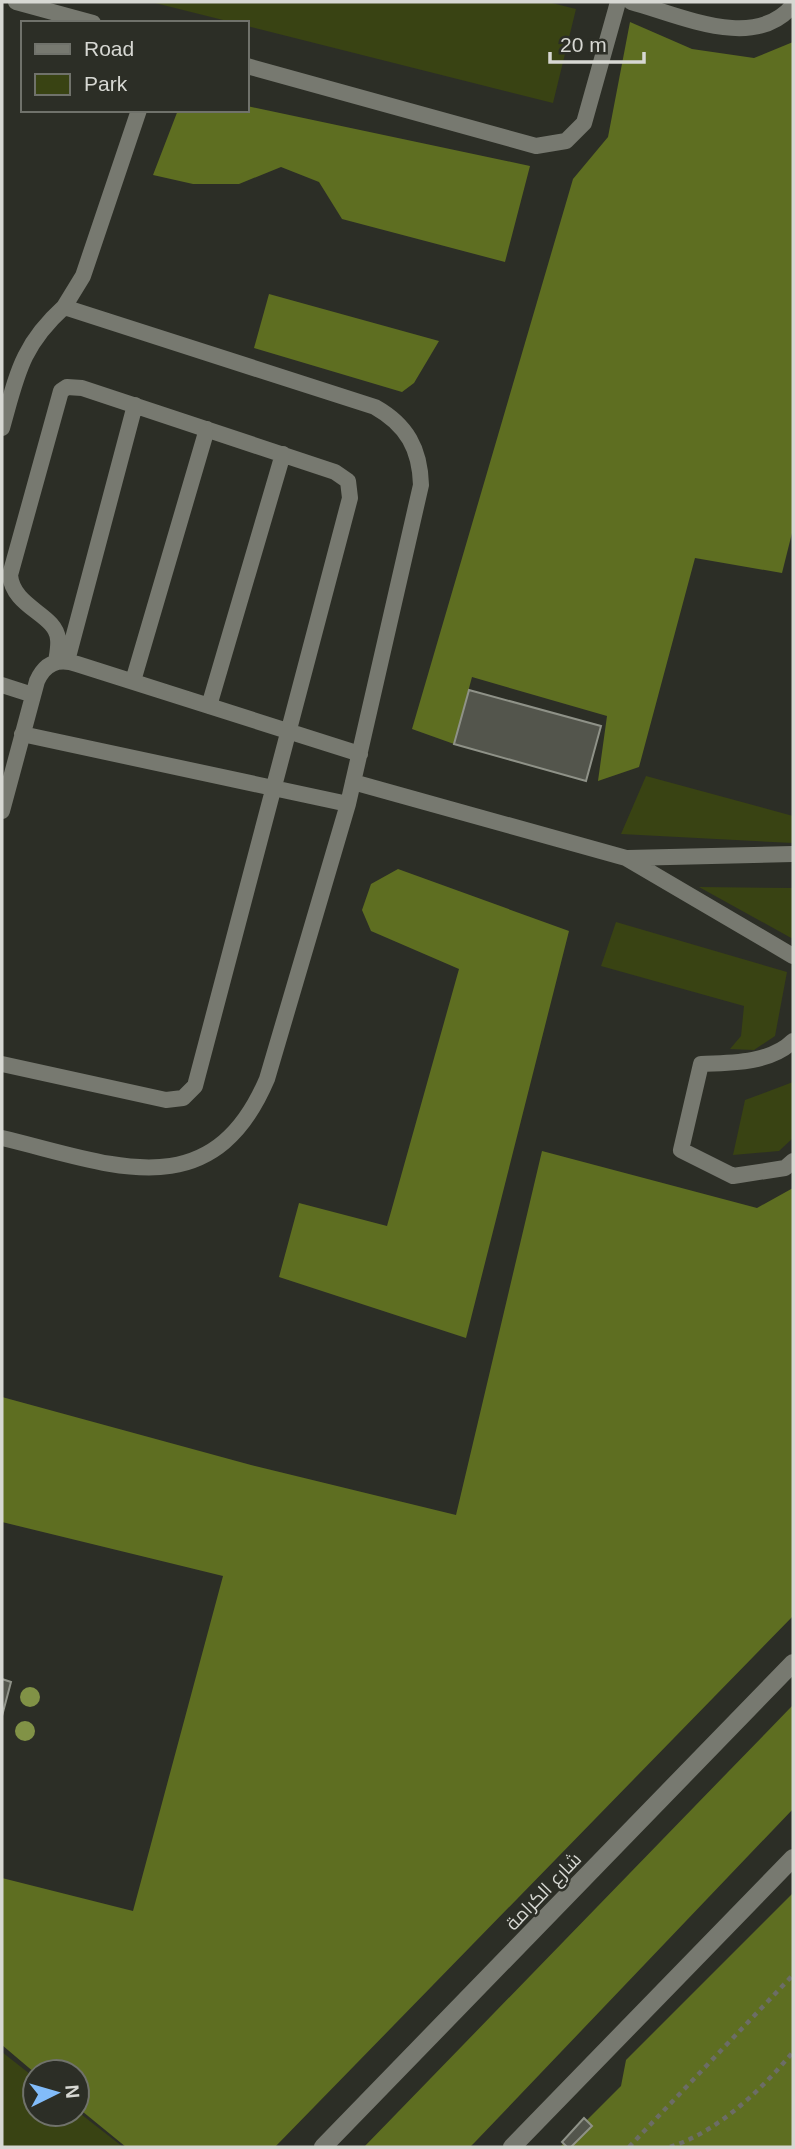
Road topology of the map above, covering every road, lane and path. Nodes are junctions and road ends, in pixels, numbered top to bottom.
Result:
1 (16, 2) edge
2 (618, 2) edge
3 (631, 2) edge
4 (793, 5) edge
5 (56, 7) edge
6 (88, 21) edge
7 (248, 66) edge
8 (138, 112) edge
9 (64, 307) junction
10 (135, 405) junction
11 (2, 428) edge
12 (207, 429) junction
13 (283, 454) junction
14 (61, 661) junction
15 (133, 681) junction
16 (2, 684) edge
17 (33, 695) junction
18 (209, 706) junction
19 (290, 731) junction
20 (22, 734) junction
21 (360, 754) junction
22 (7, 772) edge
23 (354, 782) junction
24 (275, 789) junction
25 (348, 804) junction
26 (2, 811) edge
27 (793, 855) edge
28 (626, 858) junction
29 (793, 956) edge
30 (793, 1041) edge
31 (2, 1064) edge
32 (2, 1138) edge
33 (793, 1161) edge
34 (793, 1664) edge
35 (793, 1858) edge
36 (793, 1975) edge
37 (793, 2052) edge
38 (323, 2147) edge
39 (512, 2147) edge
40 (629, 2147) edge
41 (670, 2147) edge

1 - 5 lane
2 - 7 lane
3 - 4 lane
5 - 6 lane
8 - 9 lane
9 - 11 lane
9 - 21 lane
10 - 12 lane
10 - 14 lane
10 - 14 lane
12 - 13 lane
12 - 15 lane
13 - 18 lane
13 - 19 lane
14 - 15 lane
14 - 17 lane
15 - 18 lane
16 - 17 lane
17 - 20 lane
18 - 19 lane
19 - 21 lane
19 - 24 lane
20 - 22 lane
20 - 24 lane
21 - 23 lane
22 - 26 lane
23 - 25 lane
23 - 28 lane
24 - 25 lane
24 - 31 lane
25 - 32 lane
27 - 28 lane
28 - 29 lane
30 - 33 lane
34 - 38 main road, شارع الكرامة
35 - 39 main road
36 - 40 path
37 - 41 path

